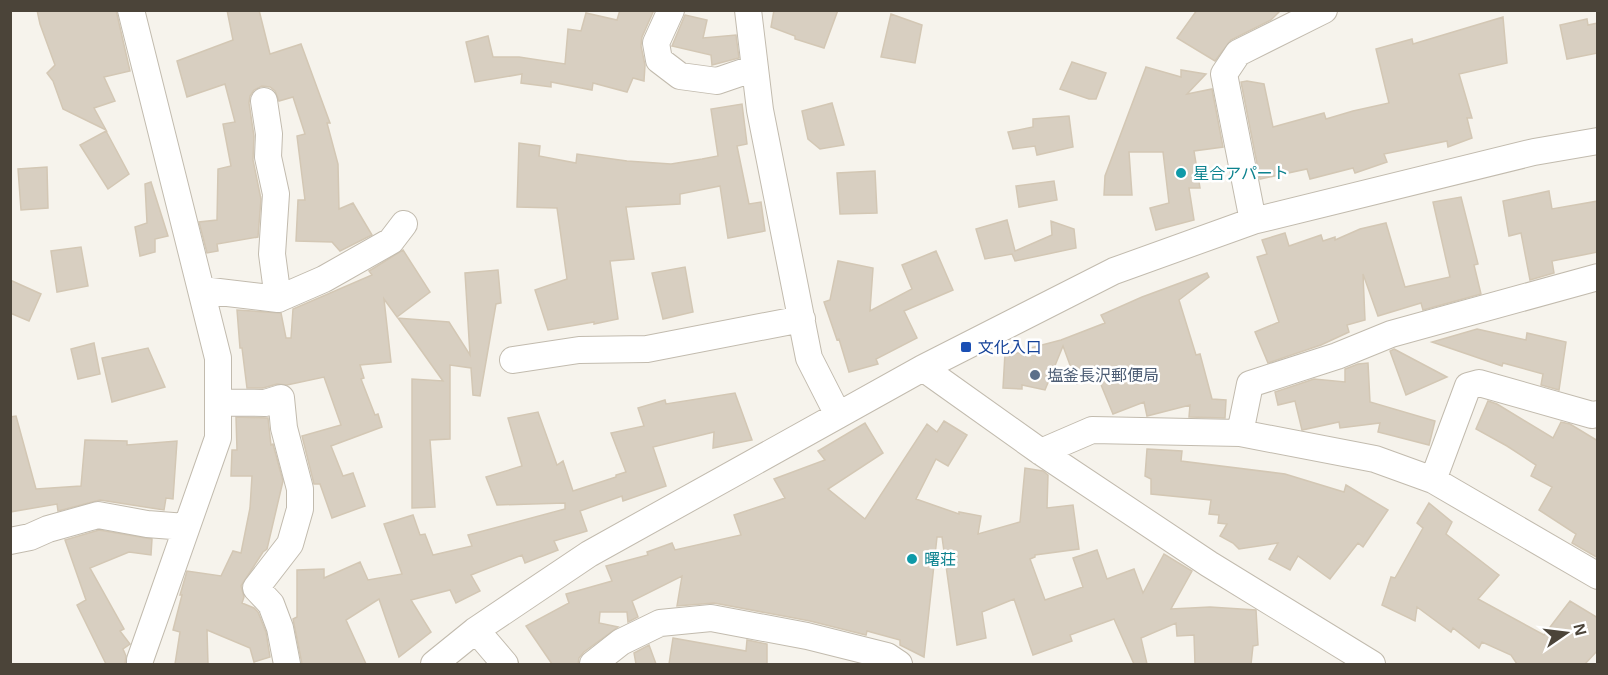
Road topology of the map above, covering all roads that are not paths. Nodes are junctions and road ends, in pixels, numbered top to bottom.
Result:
1 (131, 10) edge
2 (671, 10) edge
3 (748, 10) edge
4 (1324, 10) edge
5 (755, 68) junction
6 (264, 101) dead end
7 (1598, 141) edge
8 (1253, 221) junction
9 (404, 225) dead end
10 (1598, 277) edge
11 (202, 290) junction
12 (278, 299) junction
13 (802, 319) junction
14 (513, 360) dead end
15 (923, 368) junction
16 (218, 402) junction
17 (1598, 414) edge
18 (838, 415) junction
19 (1240, 433) junction
20 (1041, 452) junction
21 (1433, 480) junction
22 (186, 527) junction
23 (10, 541) edge
24 (1598, 576) edge
25 (476, 630) junction
26 (140, 664) edge
27 (287, 664) edge
28 (434, 664) edge
29 (505, 664) edge
30 (592, 664) edge
31 (899, 664) edge
32 (1372, 664) edge

1 - 11 street
2 - 5 street
3 - 5 street
4 - 8 street
5 - 13 street
6 - 12 street
7 - 8 street
8 - 15 street
9 - 12 street
10 - 19 street
11 - 12 street
11 - 16 street
13 - 14 street
13 - 18 street
15 - 18 street
15 - 20 street
16 - 22 street
16 - 27 street
17 - 21 street
18 - 25 street
19 - 20 street
19 - 21 street
20 - 32 street
21 - 24 street
22 - 23 street
22 - 26 street
25 - 28 street
25 - 29 street
30 - 31 street

